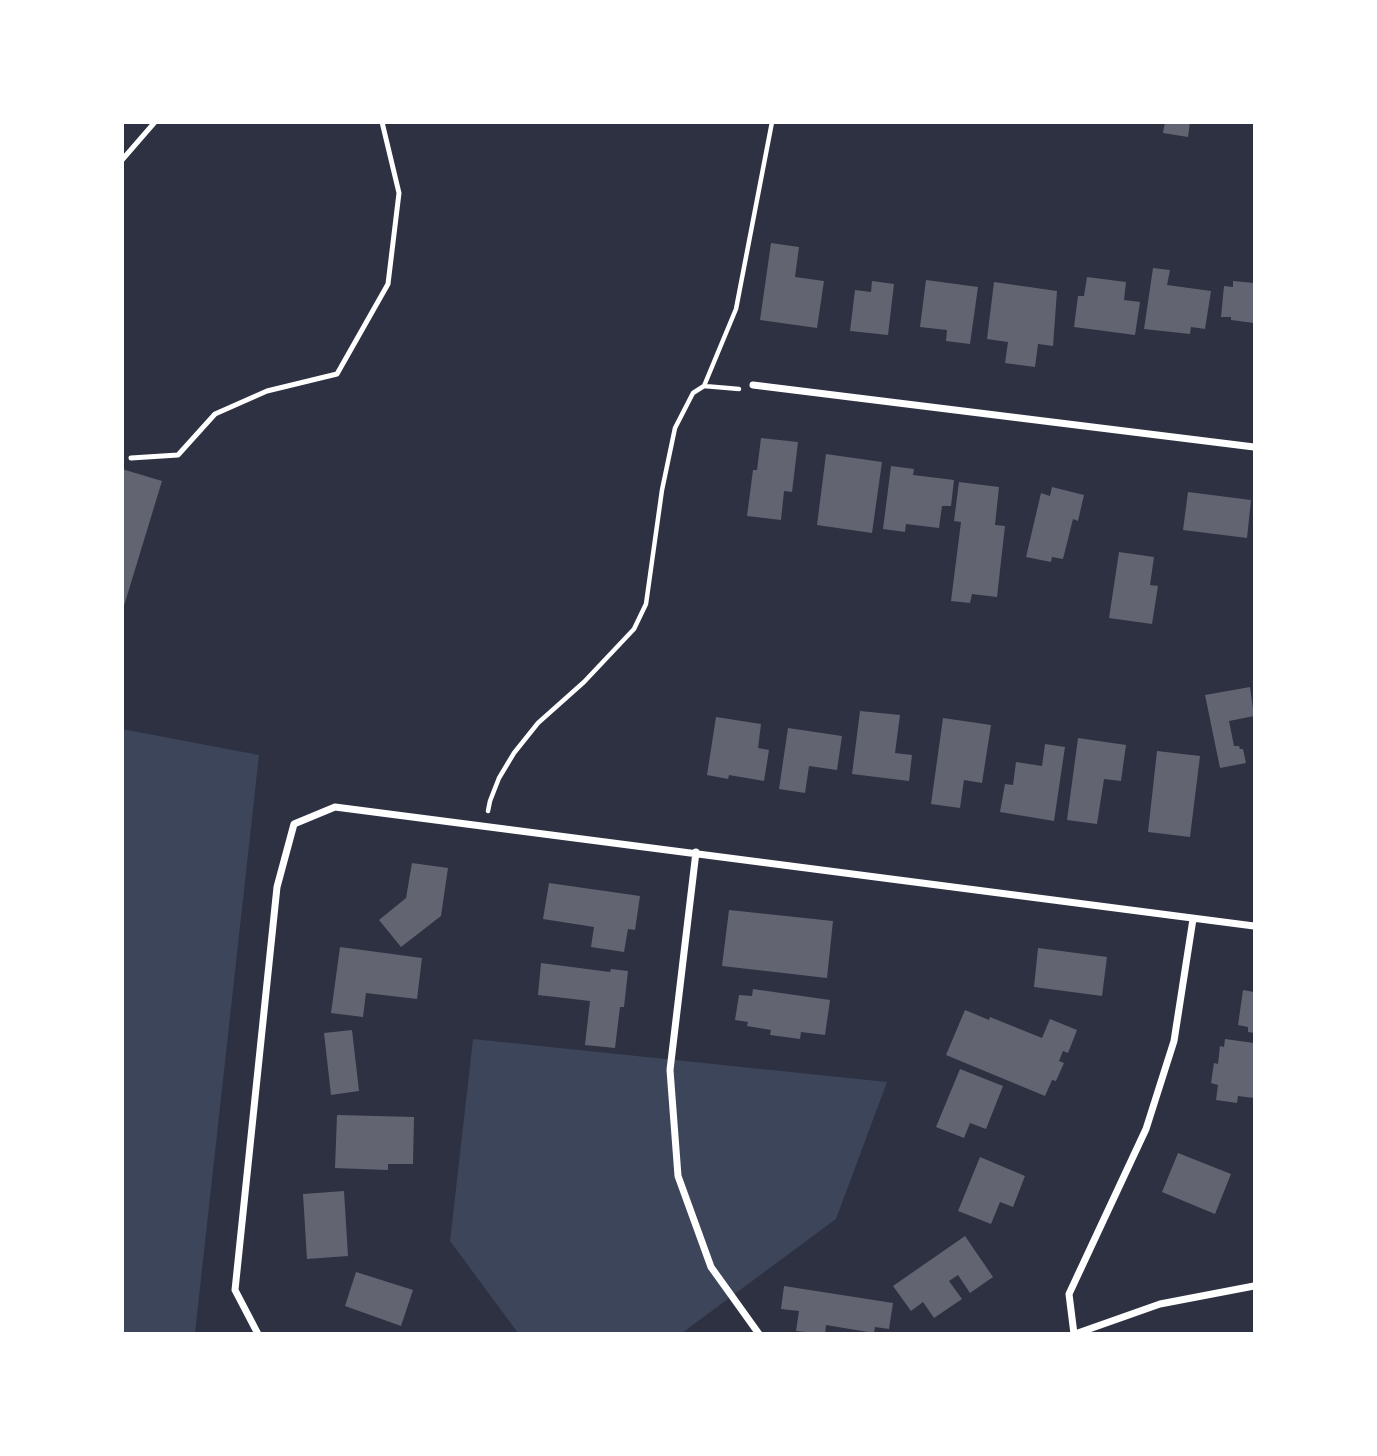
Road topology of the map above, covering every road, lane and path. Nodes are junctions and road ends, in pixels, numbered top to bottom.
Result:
1 (155, 122) edge
2 (772, 122) edge
3 (382, 123) edge
4 (122, 159) edge
5 (753, 385) joint
6 (704, 386) junction
7 (1255, 447) edge
8 (131, 458) dead end
9 (486, 825) junction
10 (696, 852) junction
11 (1193, 919) junction
12 (1255, 926) edge
13 (1255, 1286) edge
14 (258, 1334) edge
15 (759, 1334) edge
16 (1074, 1334) edge

1 - 4 lane
2 - 6 path
3 - 8 lane
5 - 6 path
5 - 7 street
6 - 9 path
9 - 10 street
9 - 14 street
10 - 11 street
10 - 15 street
11 - 12 street
11 - 16 street
13 - 16 street

